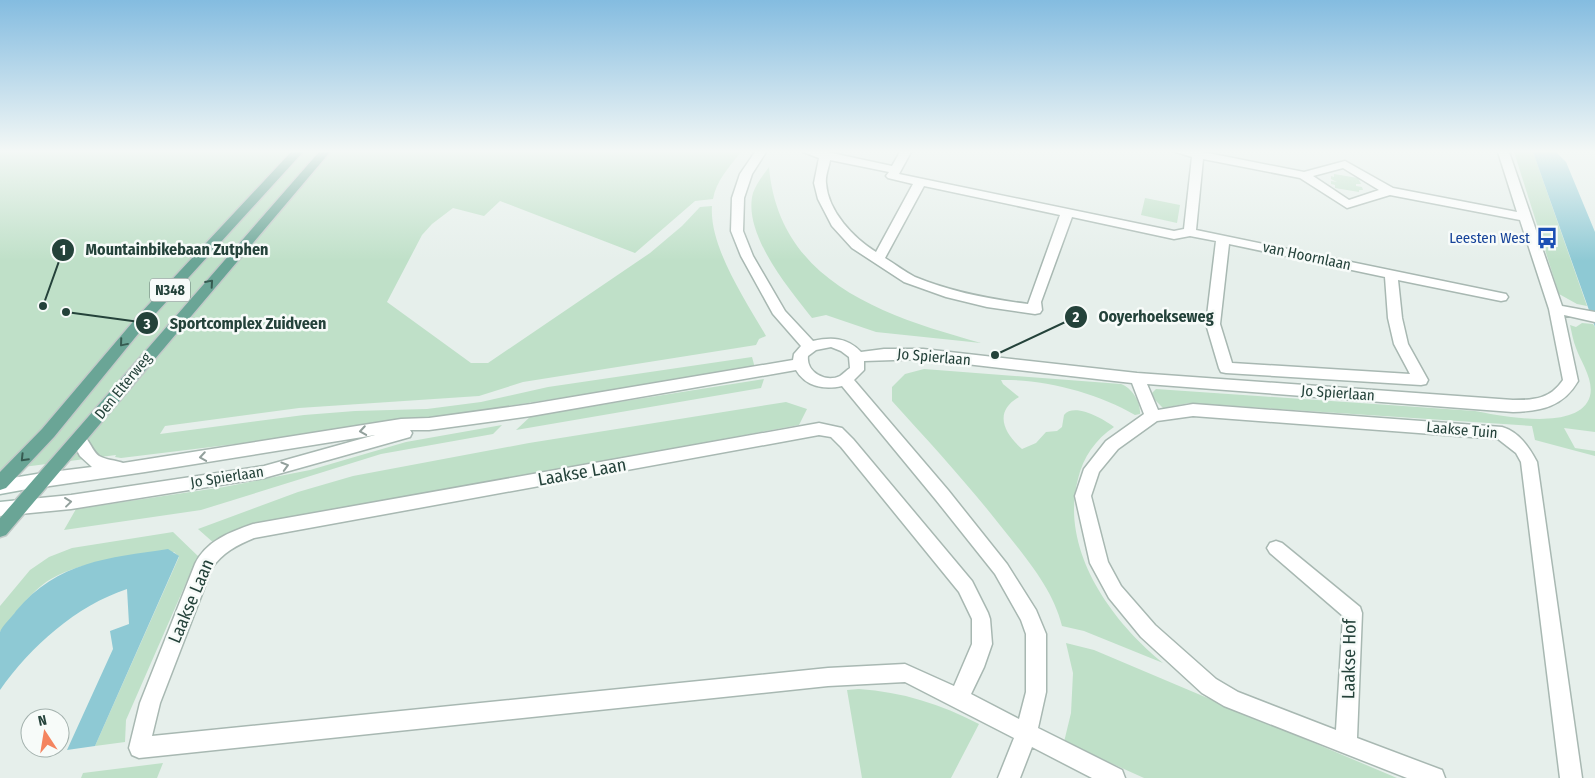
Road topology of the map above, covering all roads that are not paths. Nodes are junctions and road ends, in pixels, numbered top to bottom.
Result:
1 (264, 188) edge
2 (293, 188) edge
3 (741, 188) edge
4 (822, 188) edge
5 (917, 188) edge
6 (950, 188) edge
7 (1194, 188) edge
8 (1324, 188) edge
9 (1385, 188) edge
10 (1515, 188) edge
11 (1389, 191) junction
12 (1067, 213) junction
13 (1524, 217) junction
14 (1190, 232) junction
15 (1223, 239) junction
16 (878, 260) junction
17 (1392, 274) junction
18 (1500, 297) dead end
19 (1556, 309) junction
20 (1590, 316) edge
21 (810, 347) junction
22 (857, 357) junction
23 (800, 364) junction
24 (1137, 378) junction
25 (845, 380) junction
26 (1154, 416) junction
27 (429, 424) junction
28 (79, 439) junction
29 (131, 468) junction
30 (43, 480) junction
31 (0, 483) edge
32 (0, 487) edge
33 (20, 507) junction
34 (0, 509) edge
35 (0, 530) edge
36 (1276, 548) dead end
37 (958, 698) junction
38 (1026, 734) junction
39 (1346, 744) junction
40 (1009, 778) edge
41 (1114, 778) edge
42 (1434, 778) edge
43 (1571, 778) edge

1 -> 31 main road, Den Elterweg / N348
28 -> 2 main road, Den Elterweg / N348
3 - 21 street
4 - 16 street
5 - 16 street
6 - 12 street, van Hoornlaan
7 - 14 street
8 - 11 street
9 - 11 street
10 - 13 street, Jo Spierlaan
11 - 13 street
12 - 14 street, van Hoornlaan
12 - 16 street
13 - 19 street, Jo Spierlaan
14 - 15 street, van Hoornlaan
15 - 17 street, van Hoornlaan
15 - 17 street
17 - 18 street, van Hoornlaan
19 - 20 street
19 - 24 street, Jo Spierlaan
21 - 22 street
21 - 23 street
22 - 24 street, Jo Spierlaan
22 - 25 street
23 - 25 street
23 - 27 street, Jo Spierlaan
24 - 26 street
25 - 38 street
26 - 39 street, Laakse Tuin
26 - 43 street, Laakse Tuin
27 -> 29 street, Jo Spierlaan
33 -> 27 street, Jo Spierlaan
28 - 29 street, Jo Spierlaan
28 - 30 main road, Den Elterweg / N348
29 - 30 street, Jo Spierlaan
30 - 32 street, Jo Spierlaan
30 - 33 main road, Den Elterweg / N348
33 - 34 street, Jo Spierlaan
33 - 35 main road, Den Elterweg / N348
36 - 39 street, Laakse Hof
37 - 37 street, Laakse Laan
37 - 38 street, Laakse Laan
38 - 40 street
38 - 41 street, Laakse Laan
39 - 42 street, Laakse Tuin

